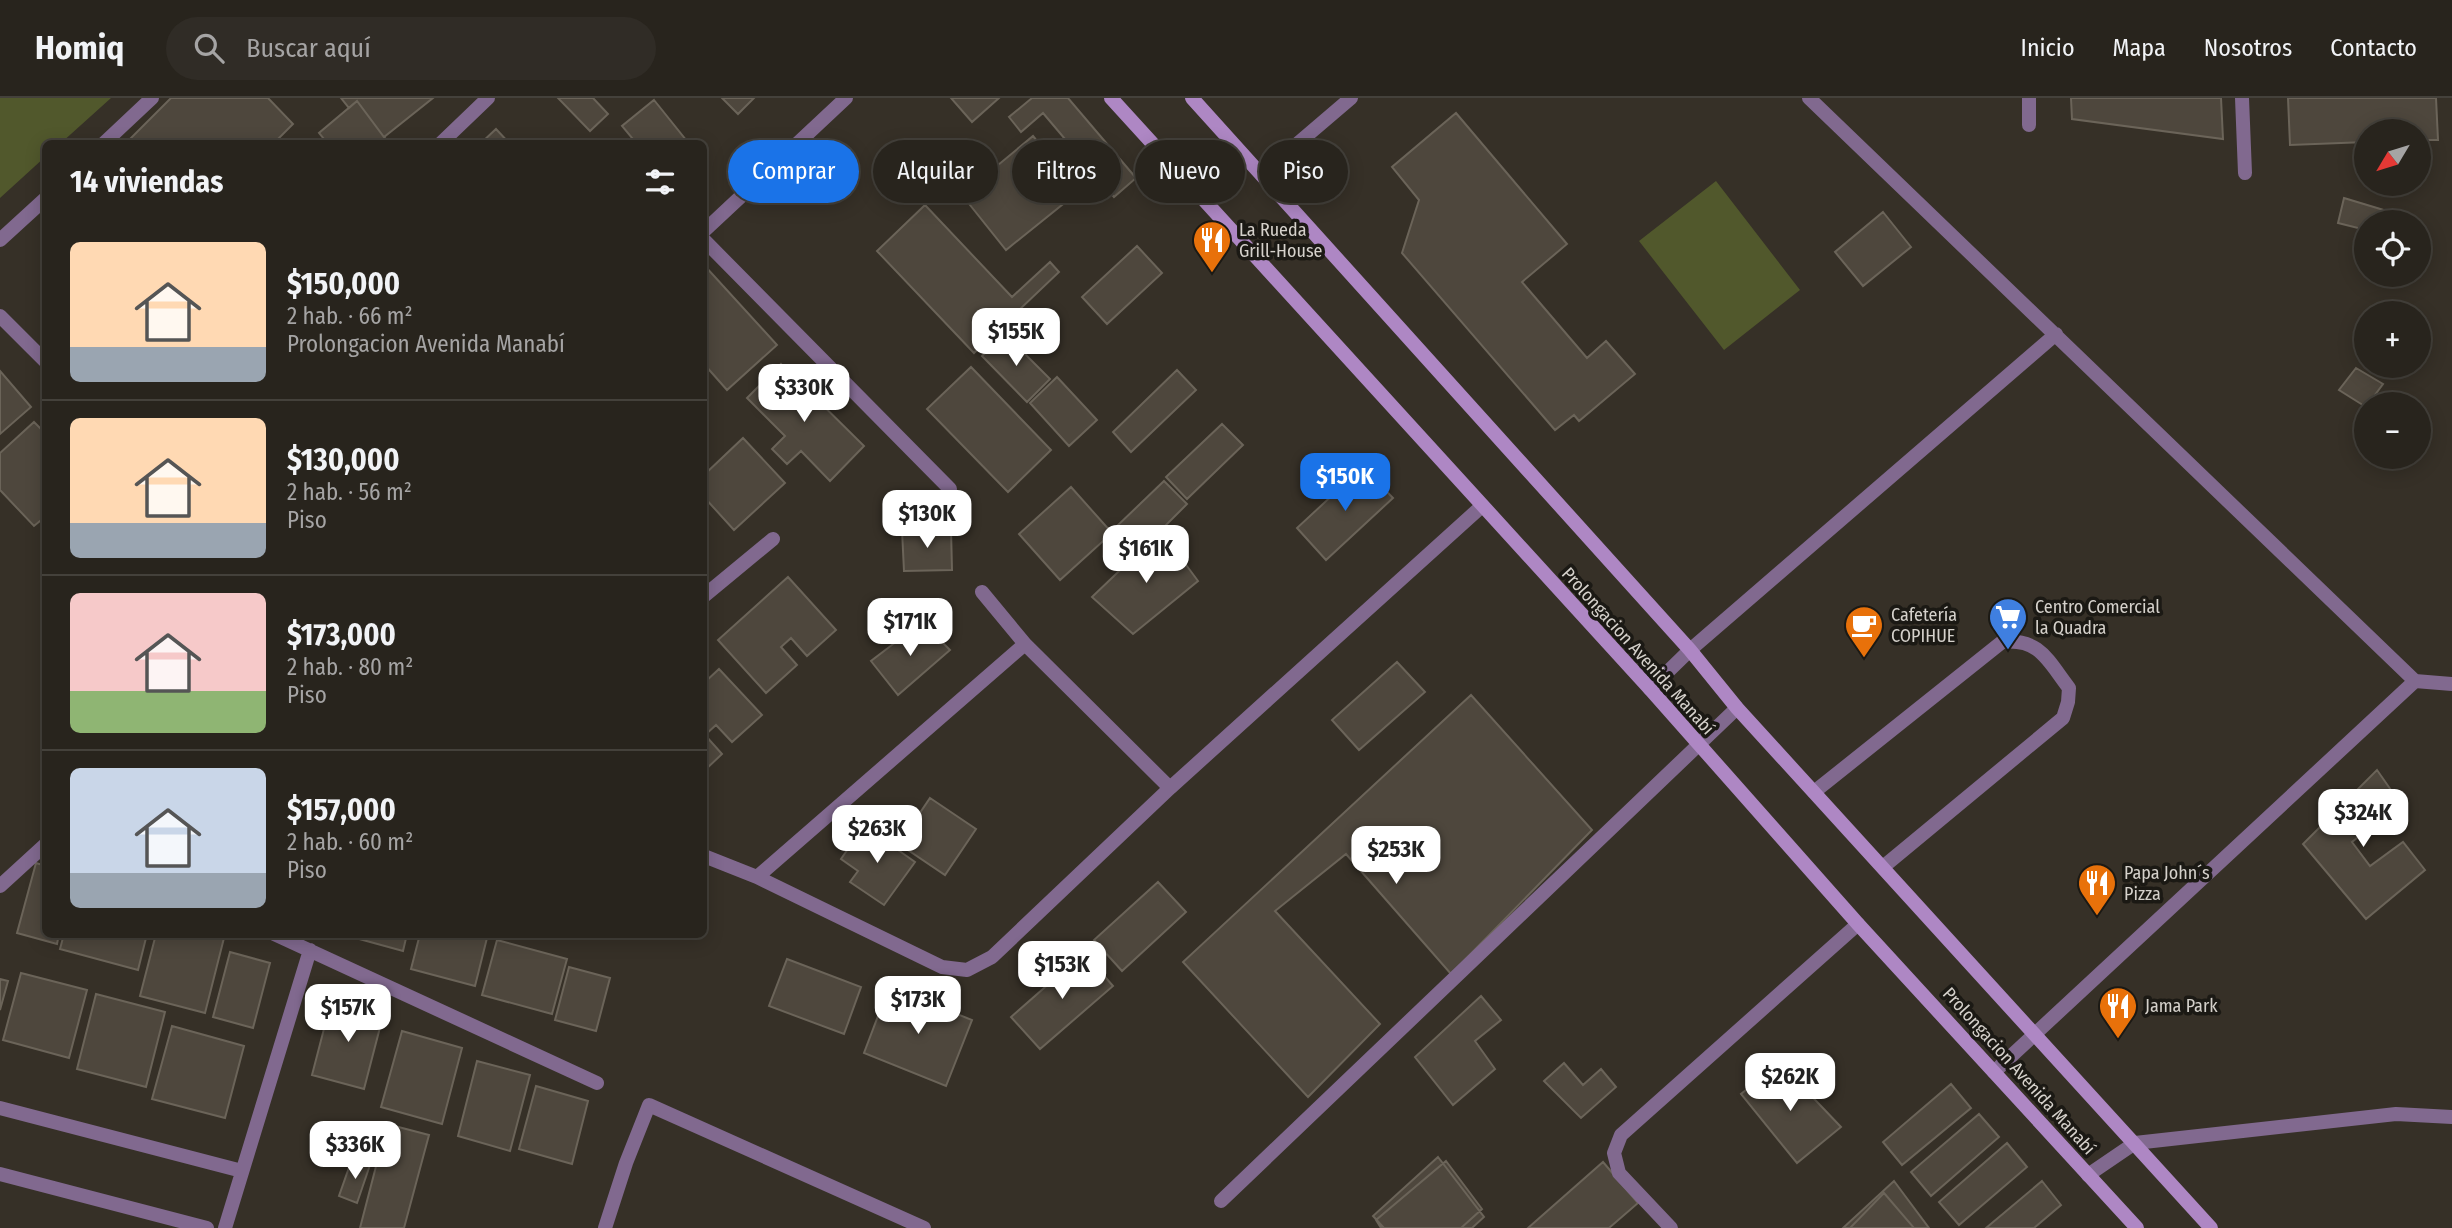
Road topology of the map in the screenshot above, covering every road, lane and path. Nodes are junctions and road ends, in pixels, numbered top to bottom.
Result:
1 (152, 98) edge
2 (488, 98) edge
3 (846, 98) edge
4 (1111, 98) edge
5 (1192, 98) edge
6 (1351, 98) edge
7 (1810, 98) edge
8 (2029, 98) edge
9 (2242, 98) edge
10 (2029, 125) dead end
11 (107, 140) edge
12 (444, 140) edge
13 (1302, 140) edge
14 (1259, 171) edge
15 (2245, 173) dead end
16 (42, 202) edge
17 (1288, 203) edge
18 (707, 228) edge
19 (0, 240) edge
20 (707, 243) edge
21 (0, 316) edge
22 (2056, 334) junction
23 (42, 358) edge
24 (950, 489) dead end
25 (1482, 506) junction
26 (773, 539) dead end
27 (982, 592) dead end
28 (707, 594) edge
29 (1024, 644) junction
30 (1690, 650) junction
31 (2415, 681) junction
32 (2452, 684) edge
33 (1650, 689) junction
34 (1737, 708) junction
35 (1697, 745) junction
36 (1170, 788) junction
37 (1814, 792) junction
38 (42, 848) edge
39 (707, 857) edge
40 (1883, 867) junction
41 (757, 877) junction
42 (0, 886) edge
43 (1858, 924) junction
44 (283, 938) edge
45 (310, 950) junction
46 (2034, 1033) junction
47 (1994, 1072) junction
48 (597, 1083) dead end
49 (0, 1108) edge
50 (2452, 1117) edge
51 (2135, 1143) junction
52 (242, 1171) junction
53 (0, 1174) edge
54 (2088, 1175) junction
55 (1221, 1201) dead end
56 (207, 1228) edge
57 (225, 1228) edge
58 (605, 1228) edge
59 (924, 1228) edge
60 (1671, 1228) edge
61 (2137, 1228) edge
62 (2211, 1228) edge

1 - 11 street
2 - 12 street
3 - 18 street
4 - 25 main road, Prolongacion Avenida Manabí
5 - 14 main road, Prolongacion Avenida Manabí
6 - 13 street
7 - 22 street
8 - 10 street
9 - 15 street
16 - 19 street
17 - 30 main road, Prolongacion Avenida Manabí
20 - 24 street
21 - 23 street
22 - 30 street
22 - 31 street
25 - 33 main road, Prolongacion Avenida Manabí
25 - 36 street
26 - 28 street
27 - 29 street
29 - 36 street
29 - 41 street
30 - 33 street
30 - 34 main road, Prolongacion Avenida Manabí
31 - 32 street
31 - 46 street
33 - 35 main road, Prolongacion Avenida Manabí
34 - 35 street
34 - 37 main road, Prolongacion Avenida Manabí
35 - 43 main road, Prolongacion Avenida Manabí
35 - 55 street
36 - 41 street
37 - 40 main road, Prolongacion Avenida Manabí
37 - 40 street
38 - 42 street
39 - 41 street
40 - 46 main road, Prolongacion Avenida Manabí
43 - 47 main road, Prolongacion Avenida Manabí
43 - 60 street
44 - 45 street
45 - 48 street
45 - 52 street
46 - 47 street
46 - 51 main road, Prolongacion Avenida Manabí
47 - 54 main road, Prolongacion Avenida Manabí
49 - 52 street
50 - 51 street
51 - 54 street
51 - 62 main road, Prolongacion Avenida Manabí
52 - 57 street
53 - 56 street
54 - 61 main road, Prolongacion Avenida Manabí
58 - 59 street

